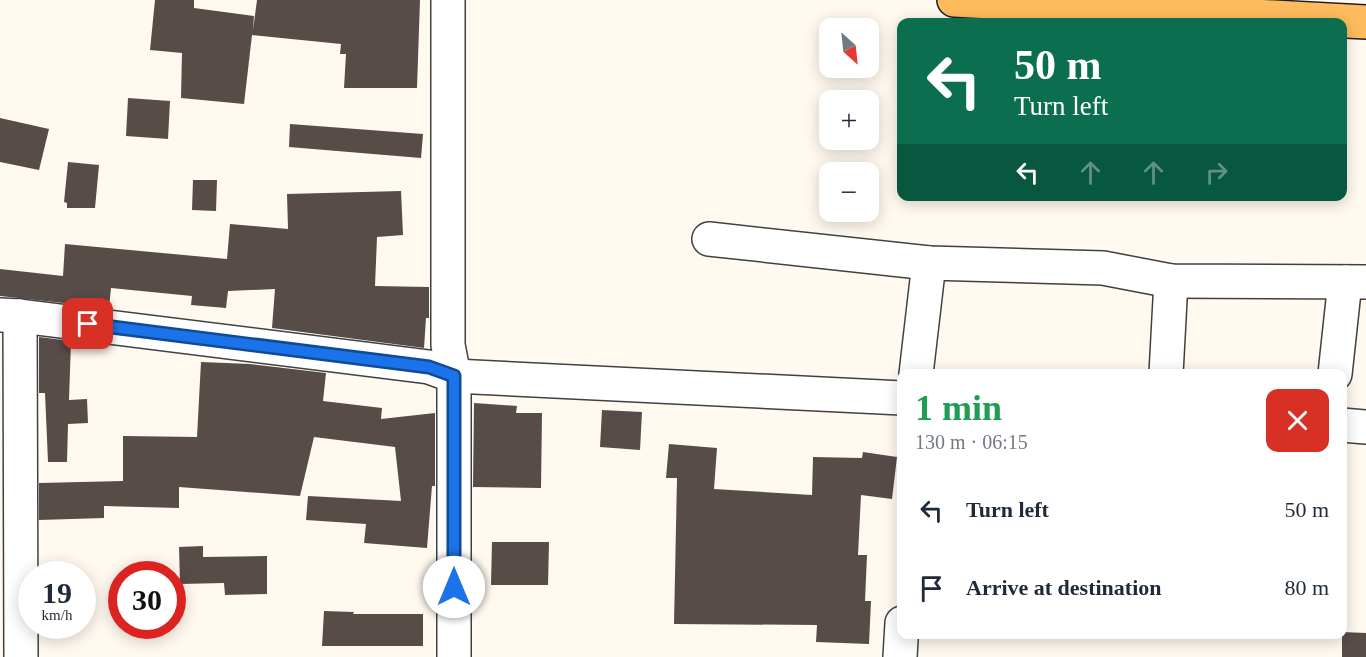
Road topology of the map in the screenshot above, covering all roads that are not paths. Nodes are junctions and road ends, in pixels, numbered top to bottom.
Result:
1 (448, 0) edge
2 (954, 0) edge
3 (1291, 18) edge
4 (1347, 21) edge
5 (1366, 22) edge
6 (709, 239) dead end
7 (929, 263) junction
8 (1171, 281) junction
9 (1356, 282) edge
10 (10, 315) edge
11 (917, 369) edge
12 (1166, 369) edge
13 (1336, 369) edge
14 (454, 376) junction
15 (897, 398) edge
16 (1347, 426) edge
17 (1366, 428) edge
18 (901, 639) edge
19 (21, 657) edge
20 (454, 657) edge
21 (900, 657) edge

1 - 14 street
2 - 3 main road
4 - 5 main road
6 - 7 street
7 - 8 street
7 - 11 street
8 - 9 street
8 - 12 street
9 - 13 street
10 - 14 street
10 - 19 street
14 - 15 street
14 - 20 street
16 - 17 street
18 - 21 street

